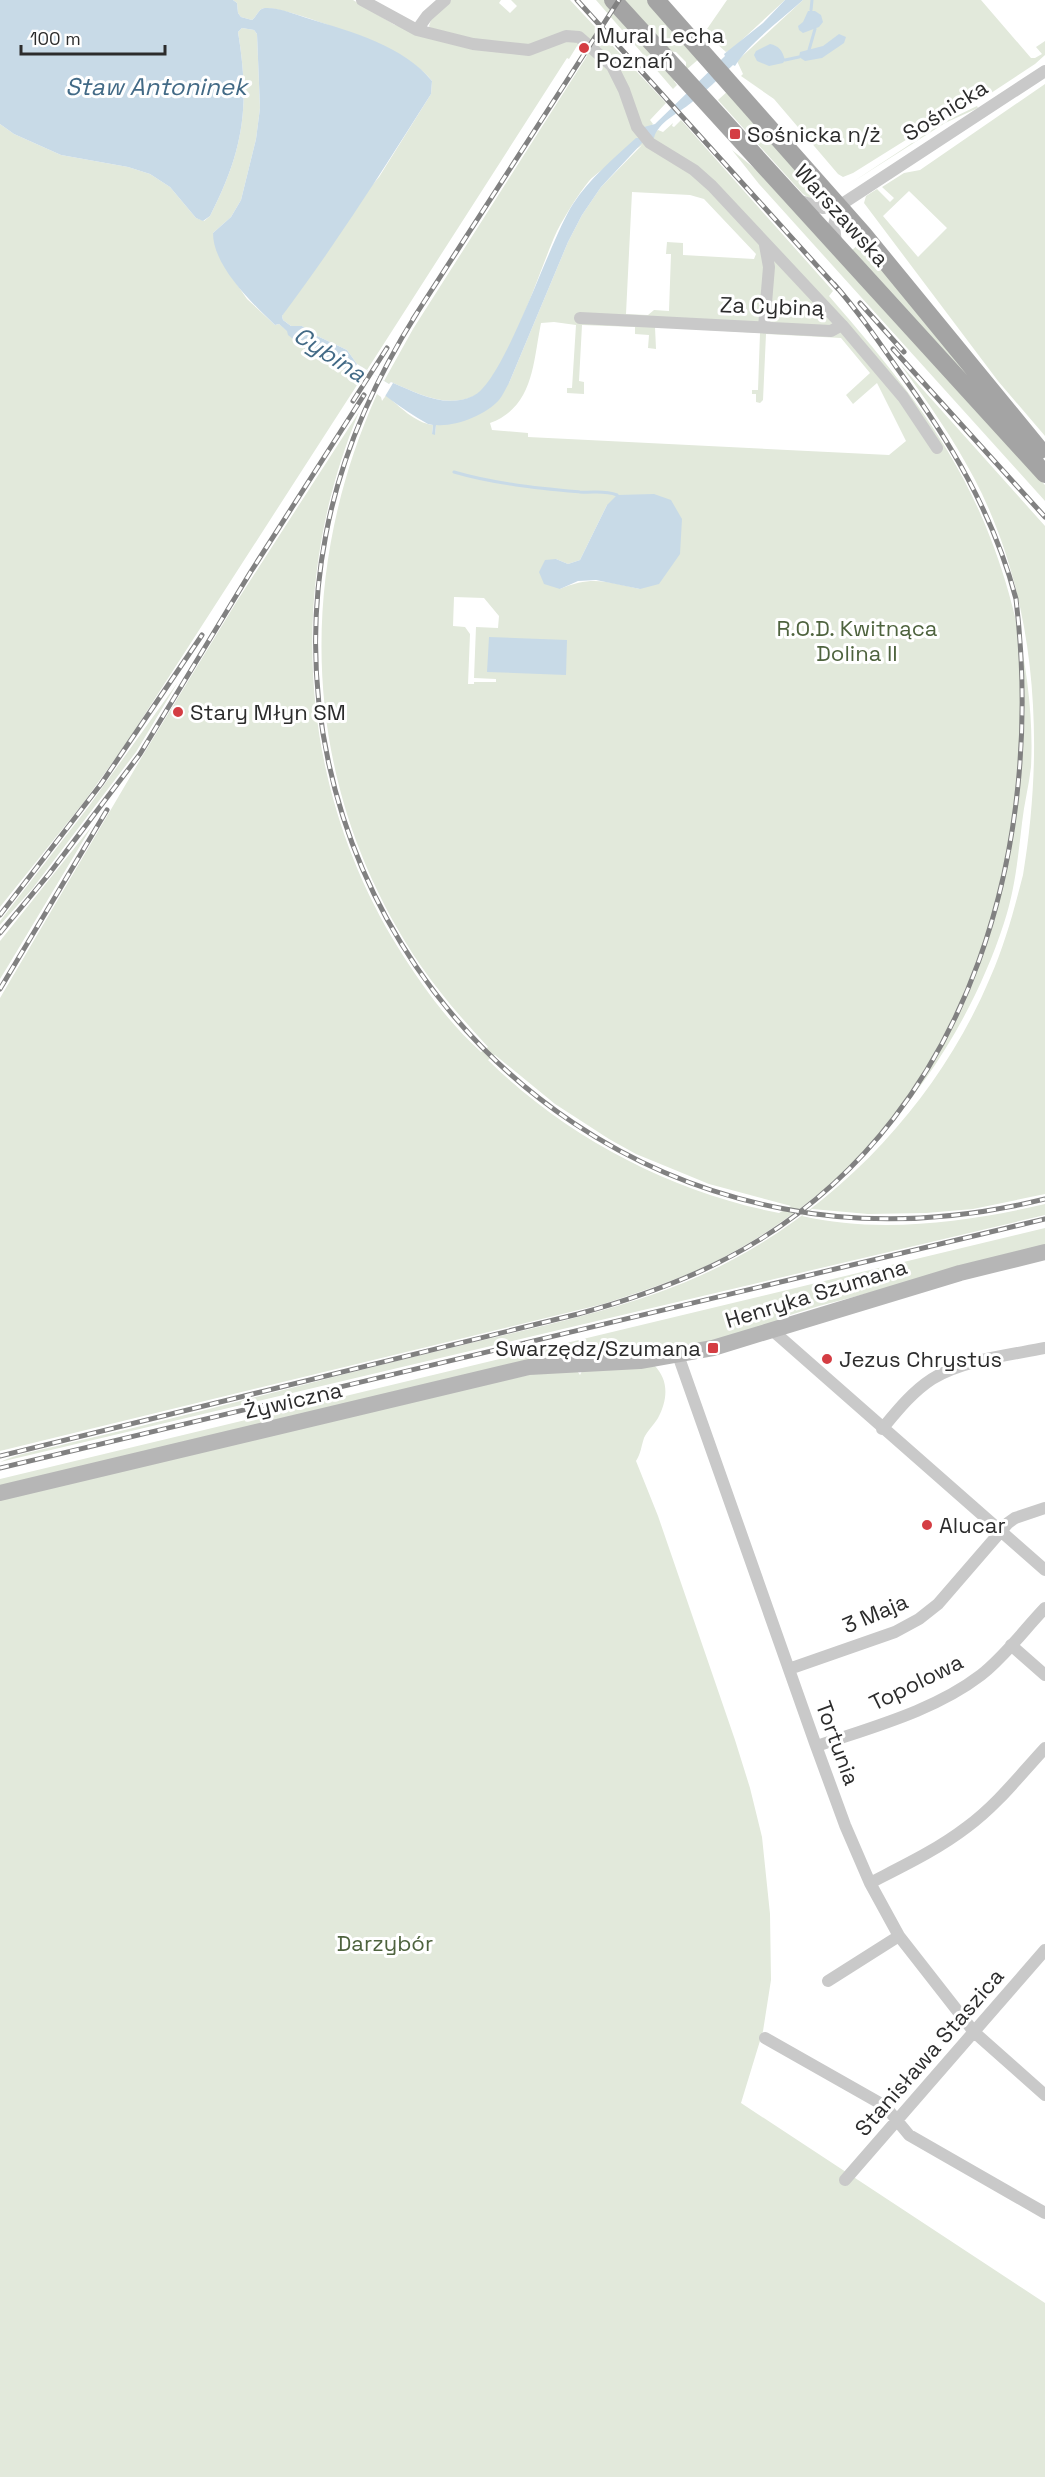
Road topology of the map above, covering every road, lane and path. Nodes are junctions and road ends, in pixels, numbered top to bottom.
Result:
1 (362, 0) edge
2 (446, 0) edge
3 (613, 0) edge
4 (656, 0) edge
5 (417, 30) junction
6 (1045, 72) edge
7 (794, 198) junction
8 (839, 206) junction
9 (765, 244) junction
10 (836, 244) junction
11 (580, 318) dead end
12 (842, 325) junction
13 (764, 327) junction
14 (992, 405) junction
15 (937, 448) dead end
16 (1045, 456) edge
17 (1045, 474) edge
18 (1045, 1252) edge
19 (772, 1330) junction
20 (1045, 1348) edge
21 (678, 1355) junction
22 (598, 1364) joint
23 (882, 1429) junction
24 (0, 1493) edge
25 (1045, 1508) edge
26 (1000, 1531) junction
27 (1045, 1570) edge
28 (1045, 1608) edge
29 (1011, 1646) junction
30 (789, 1669) junction
31 (1045, 1675) edge
32 (817, 1746) junction
33 (1045, 1748) edge
34 (870, 1883) junction
35 (899, 1936) junction
36 (1045, 1950) edge
37 (828, 1981) dead end
38 (974, 2032) junction
39 (765, 2038) dead end
40 (1045, 2095) edge
41 (898, 2120) junction
42 (845, 2180) dead end
43 (1045, 2213) edge

1 - 5 street
2 - 5 street
3 - 7 main road, Warszawska
4 - 8 main road, Warszawska
5 - 9 street
6 - 8 street, Sośnicka
7 - 8 street
7 - 10 main road, Warszawska
8 - 10 street
8 - 14 main road, Warszawska
9 - 12 street
9 - 13 street
10 - 14 main road, Warszawska
11 - 13 street, Za Cybiną
12 - 13 street, Za Cybiną
12 - 15 street, Za Cybiną
14 - 16 main road
14 - 17 main road
18 - 19 street, Henryka Szumana
19 - 21 street, Henryka Szumana
19 - 23 street
20 - 23 street
21 - 22 street, Henryka Szumana
21 - 30 street, Tortunia
22 - 24 street, Żywiczna
23 - 26 street
25 - 26 street, 3 Maja
26 - 27 street
26 - 30 street, 3 Maja
28 - 29 street, Topolowa
29 - 31 street
29 - 32 street, Topolowa
30 - 32 street, Tortunia
32 - 34 street, Tortunia
33 - 34 street
34 - 35 street, Tortunia
35 - 37 street
35 - 38 street, Tortunia
36 - 38 street, Stanisława Staszica
38 - 40 street, Tortunia
38 - 41 street, Stanisława Staszica
39 - 41 street
41 - 42 street, Stanisława Staszica
41 - 43 street

